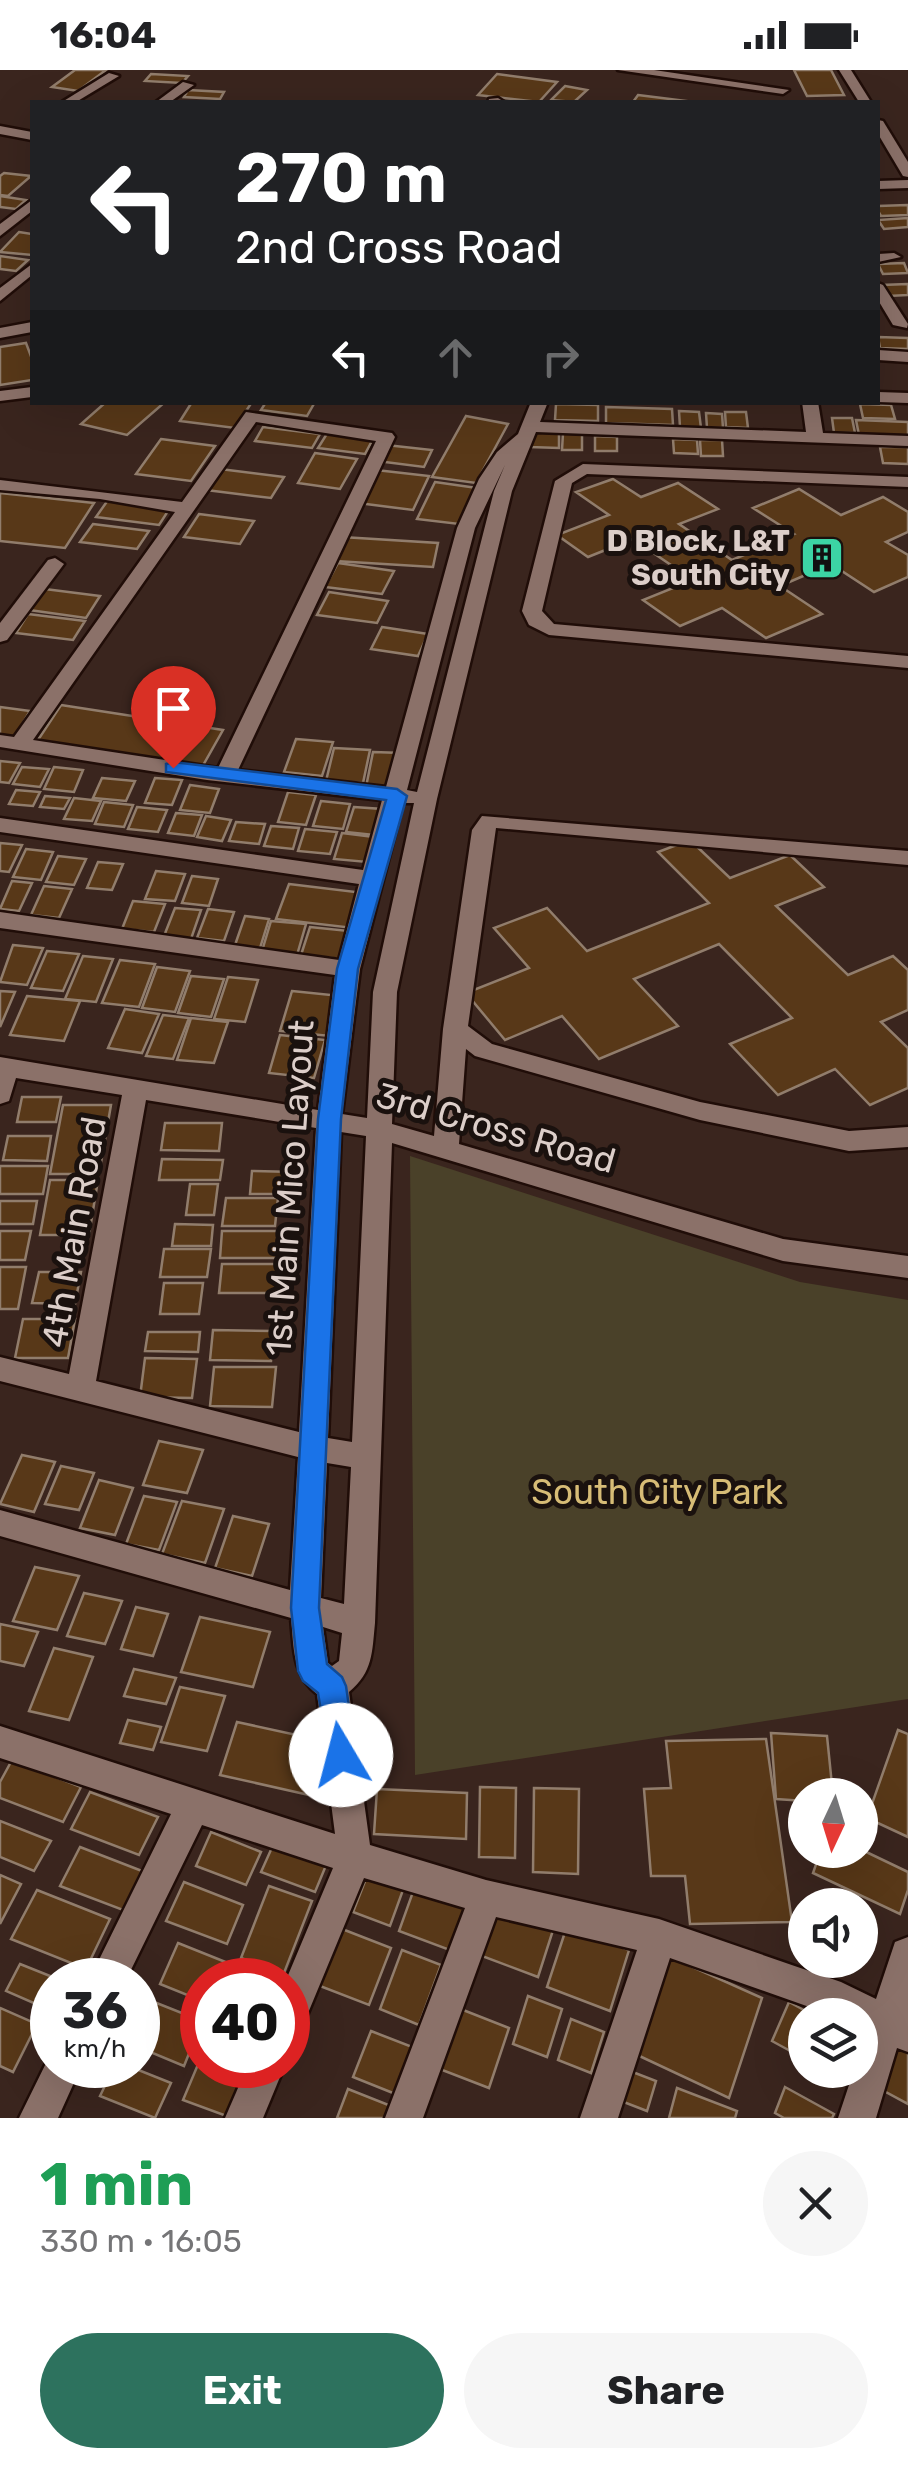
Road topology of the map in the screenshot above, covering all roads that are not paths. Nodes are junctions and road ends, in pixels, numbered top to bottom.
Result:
1 (627, 70) edge
2 (779, 70) edge
3 (845, 70) edge
4 (113, 76) dead end
5 (188, 84) dead end
6 (780, 96) edge
7 (71, 100) edge
8 (165, 100) edge
9 (864, 100) edge
10 (880, 127) edge
11 (0, 130) edge
12 (25, 134) edge
13 (908, 173) edge
14 (908, 184) edge
15 (880, 185) edge
16 (30, 206) edge
17 (0, 232) edge
18 (30, 270) edge
19 (880, 291) edge
20 (0, 296) edge
21 (901, 326) dead end
22 (30, 327) edge
23 (0, 333) edge
24 (880, 356) edge
25 (908, 357) edge
26 (30, 392) edge
27 (0, 396) edge
28 (880, 397) edge
29 (908, 398) edge
30 (538, 405) edge
31 (810, 405) edge
32 (525, 432) junction
33 (816, 440) junction
34 (908, 441) edge
35 (908, 482) edge
36 (0, 485) edge
37 (186, 508) junction
38 (55, 564) dead end
39 (0, 636) edge
40 (908, 662) edge
41 (9, 743) edge
42 (224, 776) junction
43 (397, 796) junction
44 (426, 799) junction
45 (0, 825) edge
46 (908, 858) edge
47 (372, 879) junction
48 (0, 920) edge
49 (348, 969) junction
50 (455, 1029) junction
51 (3, 1066) edge
52 (136, 1088) junction
53 (0, 1095) edge
54 (330, 1119) junction
55 (378, 1128) junction
56 (908, 1137) edge
57 (446, 1148) junction
58 (908, 1266) edge
59 (0, 1369) edge
60 (80, 1389) junction
61 (313, 1448) junction
62 (365, 1456) junction
63 (0, 1523) edge
64 (305, 1608) junction
65 (359, 1623) junction
66 (332, 1686) junction
67 (0, 1742) edge
68 (194, 1805) junction
69 (355, 1858) junction
70 (486, 1896) junction
71 (659, 1936) junction
72 (908, 1955) edge
73 (118, 1958) edge
74 (310, 1965) edge
75 (898, 2029) edge
76 (53, 2088) edge
77 (257, 2088) edge
78 (38, 2118) edge
79 (244, 2118) edge
80 (404, 2118) edge
81 (599, 2118) edge
82 (857, 2118) edge

1 - 6 street
2 - 6 street
3 - 9 street
4 - 7 street
5 - 8 street
10 - 13 street
11 - 12 street
14 - 15 street
16 - 17 street
18 - 20 street
19 - 21 street
22 - 23 street
24 - 25 street
26 - 27 street
28 - 29 street
30 - 32 street
31 - 33 street
32 - 33 street
32 - 43 street, 1st Main Mico Layout
32 - 44 street
33 - 34 street
35 - 40 street
36 - 37 street
37 - 41 street
37 - 42 street
38 - 39 street
41 - 42 street
42 - 43 street
43 - 44 street
43 - 47 street, 1st Main Mico Layout
44 - 55 street
45 - 47 street
46 - 50 street
47 - 49 street, 1st Main Mico Layout
48 - 49 street
49 - 54 street, 1st Main Mico Layout
50 - 56 street
50 - 57 street
51 - 52 street, 3rd Cross Road
51 - 53 street
52 - 54 street, 3rd Cross Road
52 - 60 street, 4th Main Road
54 - 55 street, 3rd Cross Road
54 - 61 street, 1st Main Mico Layout
55 - 57 street, 3rd Cross Road
55 - 62 street
57 - 58 street, 3rd Cross Road
59 - 60 street
60 - 61 street
61 - 62 street
61 - 64 street, 1st Main Mico Layout
62 - 65 street
63 - 64 street
64 - 65 street
64 - 66 street, 1st Main Mico Layout
65 - 66 street
66 - 69 street, 1st Main Mico Layout
67 - 68 street
68 - 69 street
68 - 73 street
69 - 70 street
69 - 74 street
70 - 71 street
70 - 80 street
71 - 75 street
71 - 81 street
72 - 75 street
75 - 82 street
76 - 78 street
77 - 79 street

